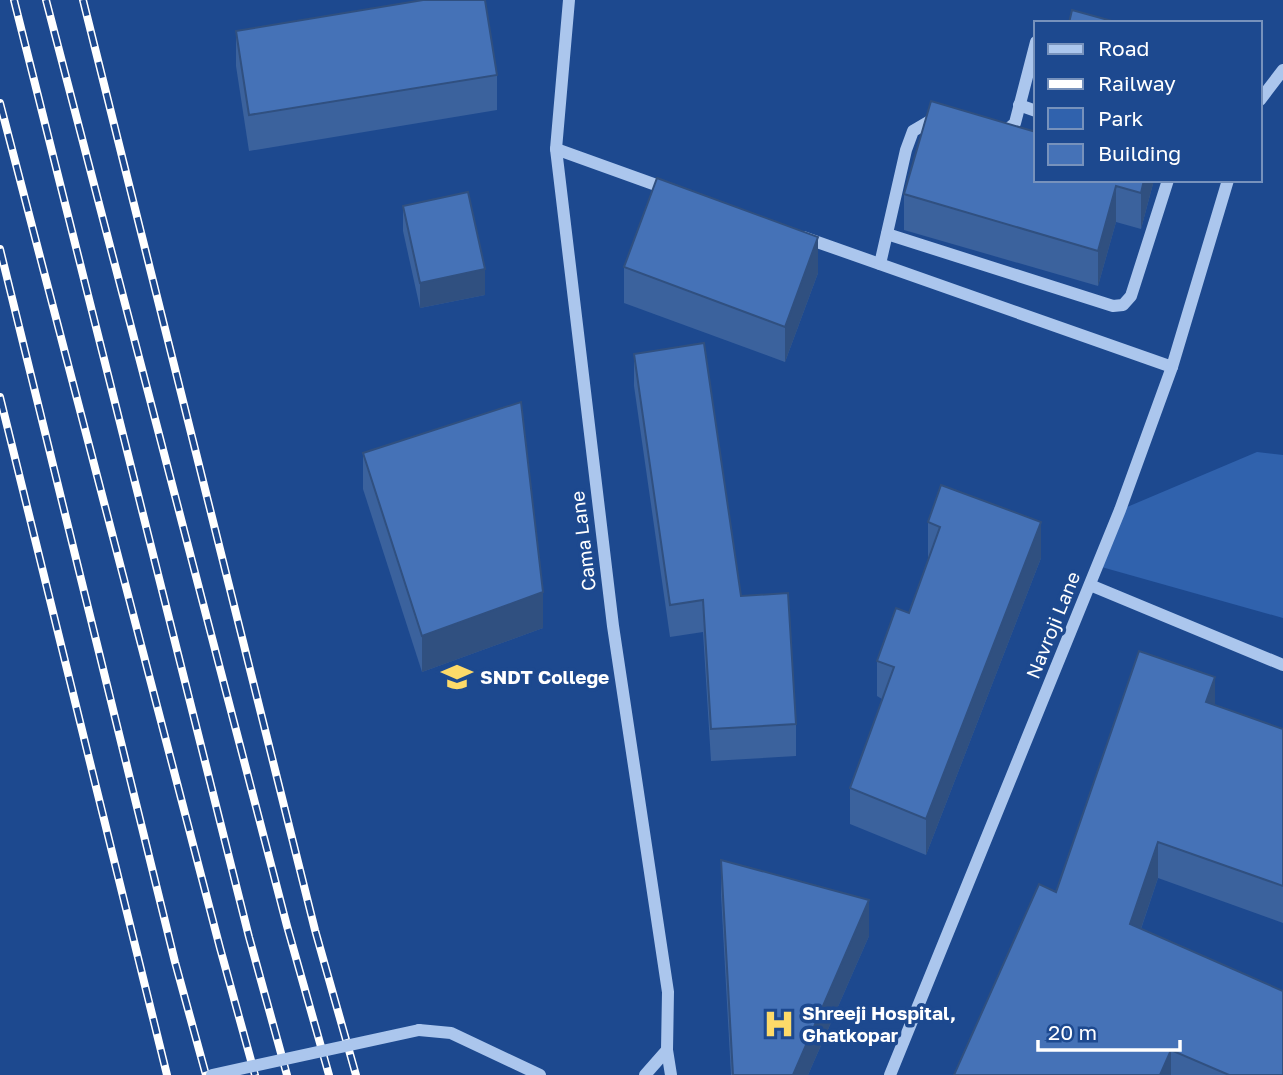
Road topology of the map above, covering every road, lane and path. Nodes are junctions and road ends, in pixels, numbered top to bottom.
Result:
1 (569, 0) edge
2 (1034, 49) edge
3 (1283, 70) edge
4 (1265, 87) edge
5 (1019, 105) junction
6 (1034, 110) edge
7 (954, 128) edge
8 (991, 135) edge
9 (556, 149) junction
10 (1167, 182) edge
11 (1227, 182) edge
12 (686, 195) edge
13 (789, 232) edge
14 (887, 234) junction
15 (880, 264) junction
16 (1172, 367) junction
17 (1090, 585) junction
18 (1283, 666) edge
19 (667, 1050) junction
20 (212, 1075) edge
21 (540, 1075) edge
22 (645, 1075) edge
23 (671, 1075) edge
24 (890, 1075) edge

1 - 9 street, Cama Lane
2 - 5 street
3 - 4 street
5 - 6 street
5 - 8 street
7 - 14 street
9 - 12 street
9 - 19 street, Cama Lane
10 - 14 street
11 - 16 street, Navroji Lane
13 - 15 street
14 - 15 street
15 - 16 street
16 - 17 street, Navroji Lane
17 - 18 street
17 - 24 street, Navroji Lane
19 - 22 street
19 - 23 street, Cama Lane
20 - 21 street, bridge

